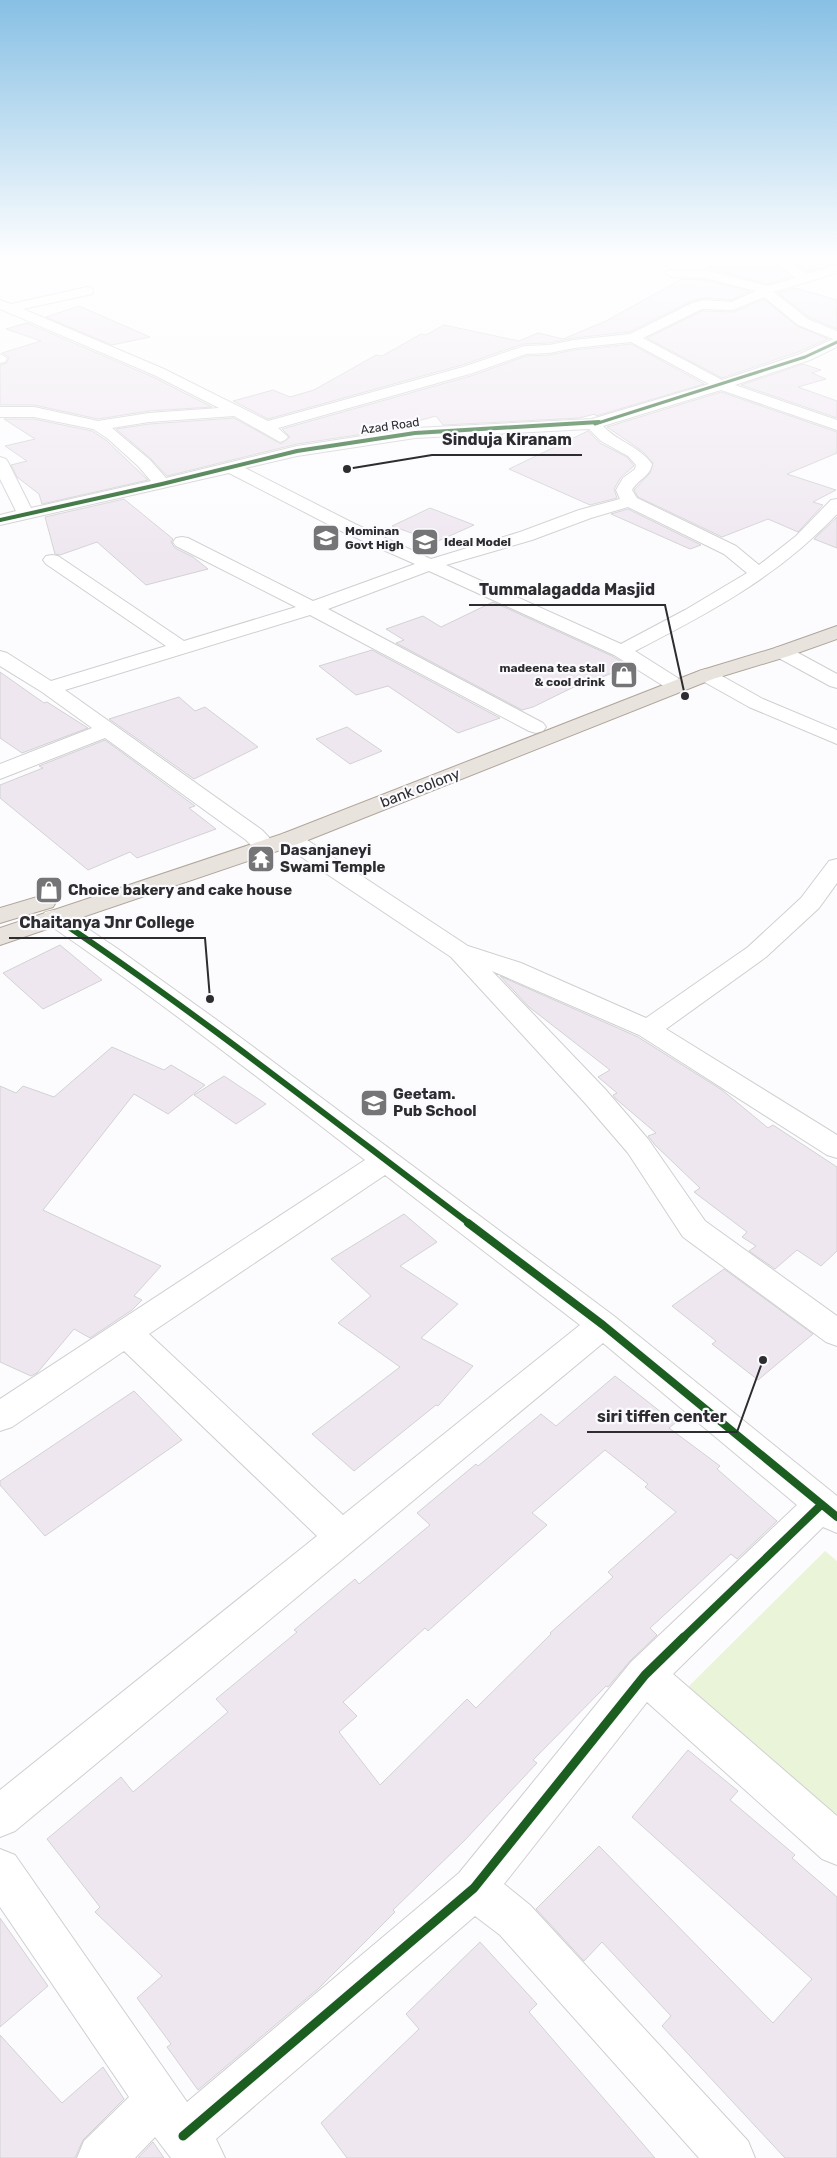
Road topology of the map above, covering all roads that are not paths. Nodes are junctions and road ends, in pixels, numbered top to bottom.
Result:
1 (126, 358) edge
2 (502, 358) edge
3 (669, 358) edge
4 (803, 358) edge
5 (721, 386) junction
6 (236, 411) junction
7 (0, 412) edge
8 (834, 422) edge
9 (593, 424) junction
10 (98, 426) junction
11 (266, 426) junction
12 (297, 451) junction
13 (0, 462) edge
14 (232, 468) junction
15 (162, 484) junction
16 (630, 501) junction
17 (837, 504) edge
18 (25, 513) junction
19 (0, 520) edge
20 (182, 542) dead end
21 (52, 560) dead end
22 (432, 564) junction
23 (758, 573) junction
24 (312, 608) junction
25 (837, 616) edge
26 (837, 632) edge
27 (182, 648) junction
28 (621, 651) junction
29 (782, 652) junction
30 (0, 656) edge
31 (706, 675) junction
32 (837, 682) edge
33 (672, 683) junction
34 (49, 688) junction
35 (536, 727) junction
36 (106, 730) junction
37 (837, 738) edge
38 (0, 772) edge
39 (290, 839) junction
40 (260, 841) junction
41 (837, 866) edge
42 (0, 916) edge
43 (54, 917) junction
44 (0, 937) edge
45 (460, 952) junction
46 (648, 1029) junction
47 (837, 1148) edge
48 (384, 1161) junction
49 (603, 1325) junction
50 (126, 1333) junction
51 (837, 1333) edge
52 (0, 1417) edge
53 (829, 1511) edge
54 (342, 1537) junction
55 (645, 1675) junction
56 (0, 1816) edge
57 (837, 1844) edge
58 (0, 1870) edge
59 (474, 1888) junction
60 (181, 2131) edge
61 (101, 2158) edge
62 (731, 2158) edge

1 - 6 street
2 - 11 street
3 - 5 street
4 - 5 street, Azad Road
5 - 8 street
5 - 9 street, Azad Road
6 - 10 street
6 - 11 street
7 - 10 street
9 - 12 street, Azad Road
9 - 16 street
10 - 15 street
11 - 12 street
12 - 14 street, Azad Road
13 - 18 street
14 - 15 street, Azad Road
14 - 22 street
15 - 18 street, Azad Road
16 - 22 street
16 - 23 street
17 - 23 street
18 - 19 street, Azad Road
20 - 24 street
21 - 27 street
22 - 24 street
22 - 28 street
23 - 28 street
24 - 27 street
24 - 35 street
25 - 33 main road
26 - 29 main road, bank colony
27 - 34 street
28 - 33 street
29 - 31 main road, bank colony
29 - 32 street
30 - 34 street
31 - 33 main road, bank colony
31 - 37 street
33 - 35 main road
33 - 39 main road, bank colony
34 - 36 street
35 - 40 main road
36 - 38 street
36 - 40 street
39 - 40 main road, bank colony
39 - 45 street
40 - 42 main road
40 - 43 main road, bank colony
41 - 46 street
43 - 44 main road, bank colony
43 - 48 street
45 - 46 street
45 - 51 street
46 - 47 street
48 - 49 street
48 - 50 street
49 - 53 street
49 - 54 street
50 - 52 street
50 - 54 street
53 - 55 street
54 - 56 street
55 - 57 street
55 - 59 street
58 - 60 street
59 - 60 street
59 - 62 street
60 - 61 street

